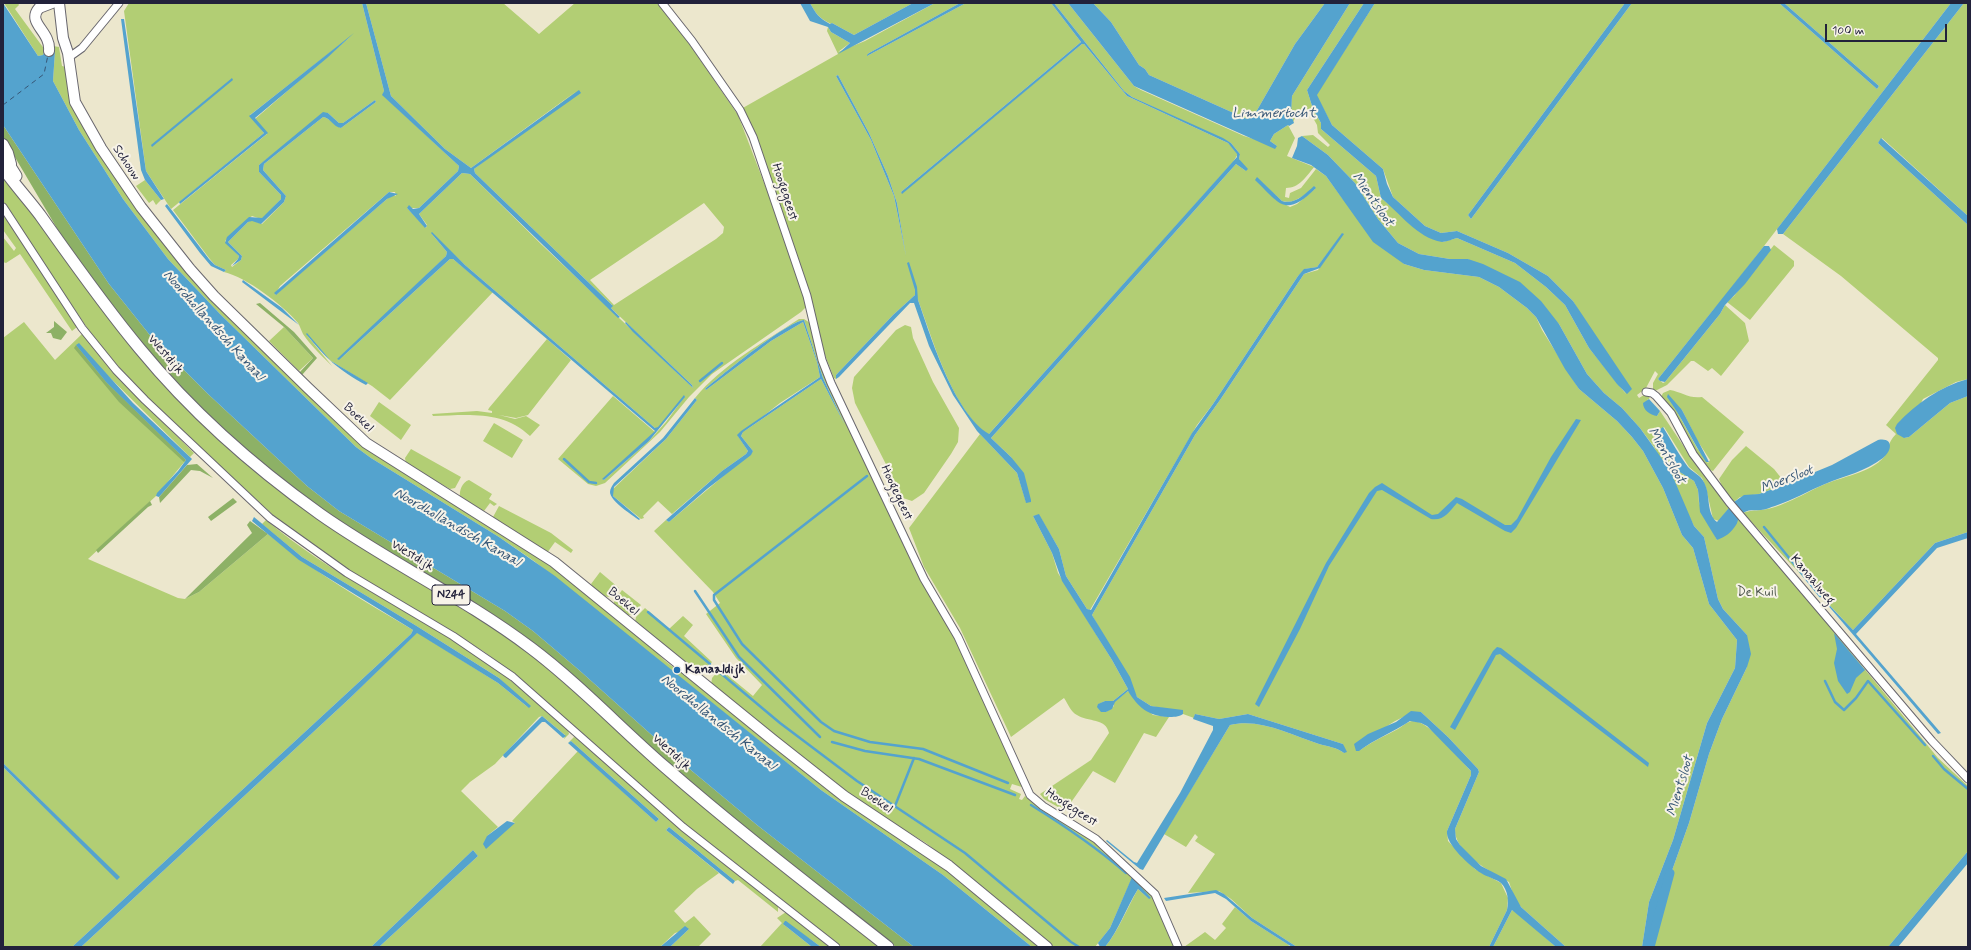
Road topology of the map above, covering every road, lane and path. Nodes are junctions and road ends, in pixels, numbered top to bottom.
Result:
1 (52, 3) edge
2 (59, 3) edge
3 (119, 3) edge
4 (662, 3) edge
5 (49, 50) dead end
6 (68, 58) junction
7 (3, 144) edge
8 (3, 155) edge
9 (8, 168) edge
10 (3, 207) edge
11 (192, 268) joint
12 (1646, 392) dead end
13 (1968, 779) edge
14 (836, 947) edge
15 (888, 947) edge
16 (1047, 947) edge
17 (1178, 947) edge

1 - 5 street
2 - 6 street, Schouw
3 - 6 street
4 - 17 street, Hoogegeest
6 - 11 street, Schouw
7 - 9 street, Westdijk
8 - 9 main road, Westdijk / N244
9 - 15 main road, Westdijk / N244
10 - 14 street
11 - 16 street, Boekel
12 - 13 street, Kanaalweg

